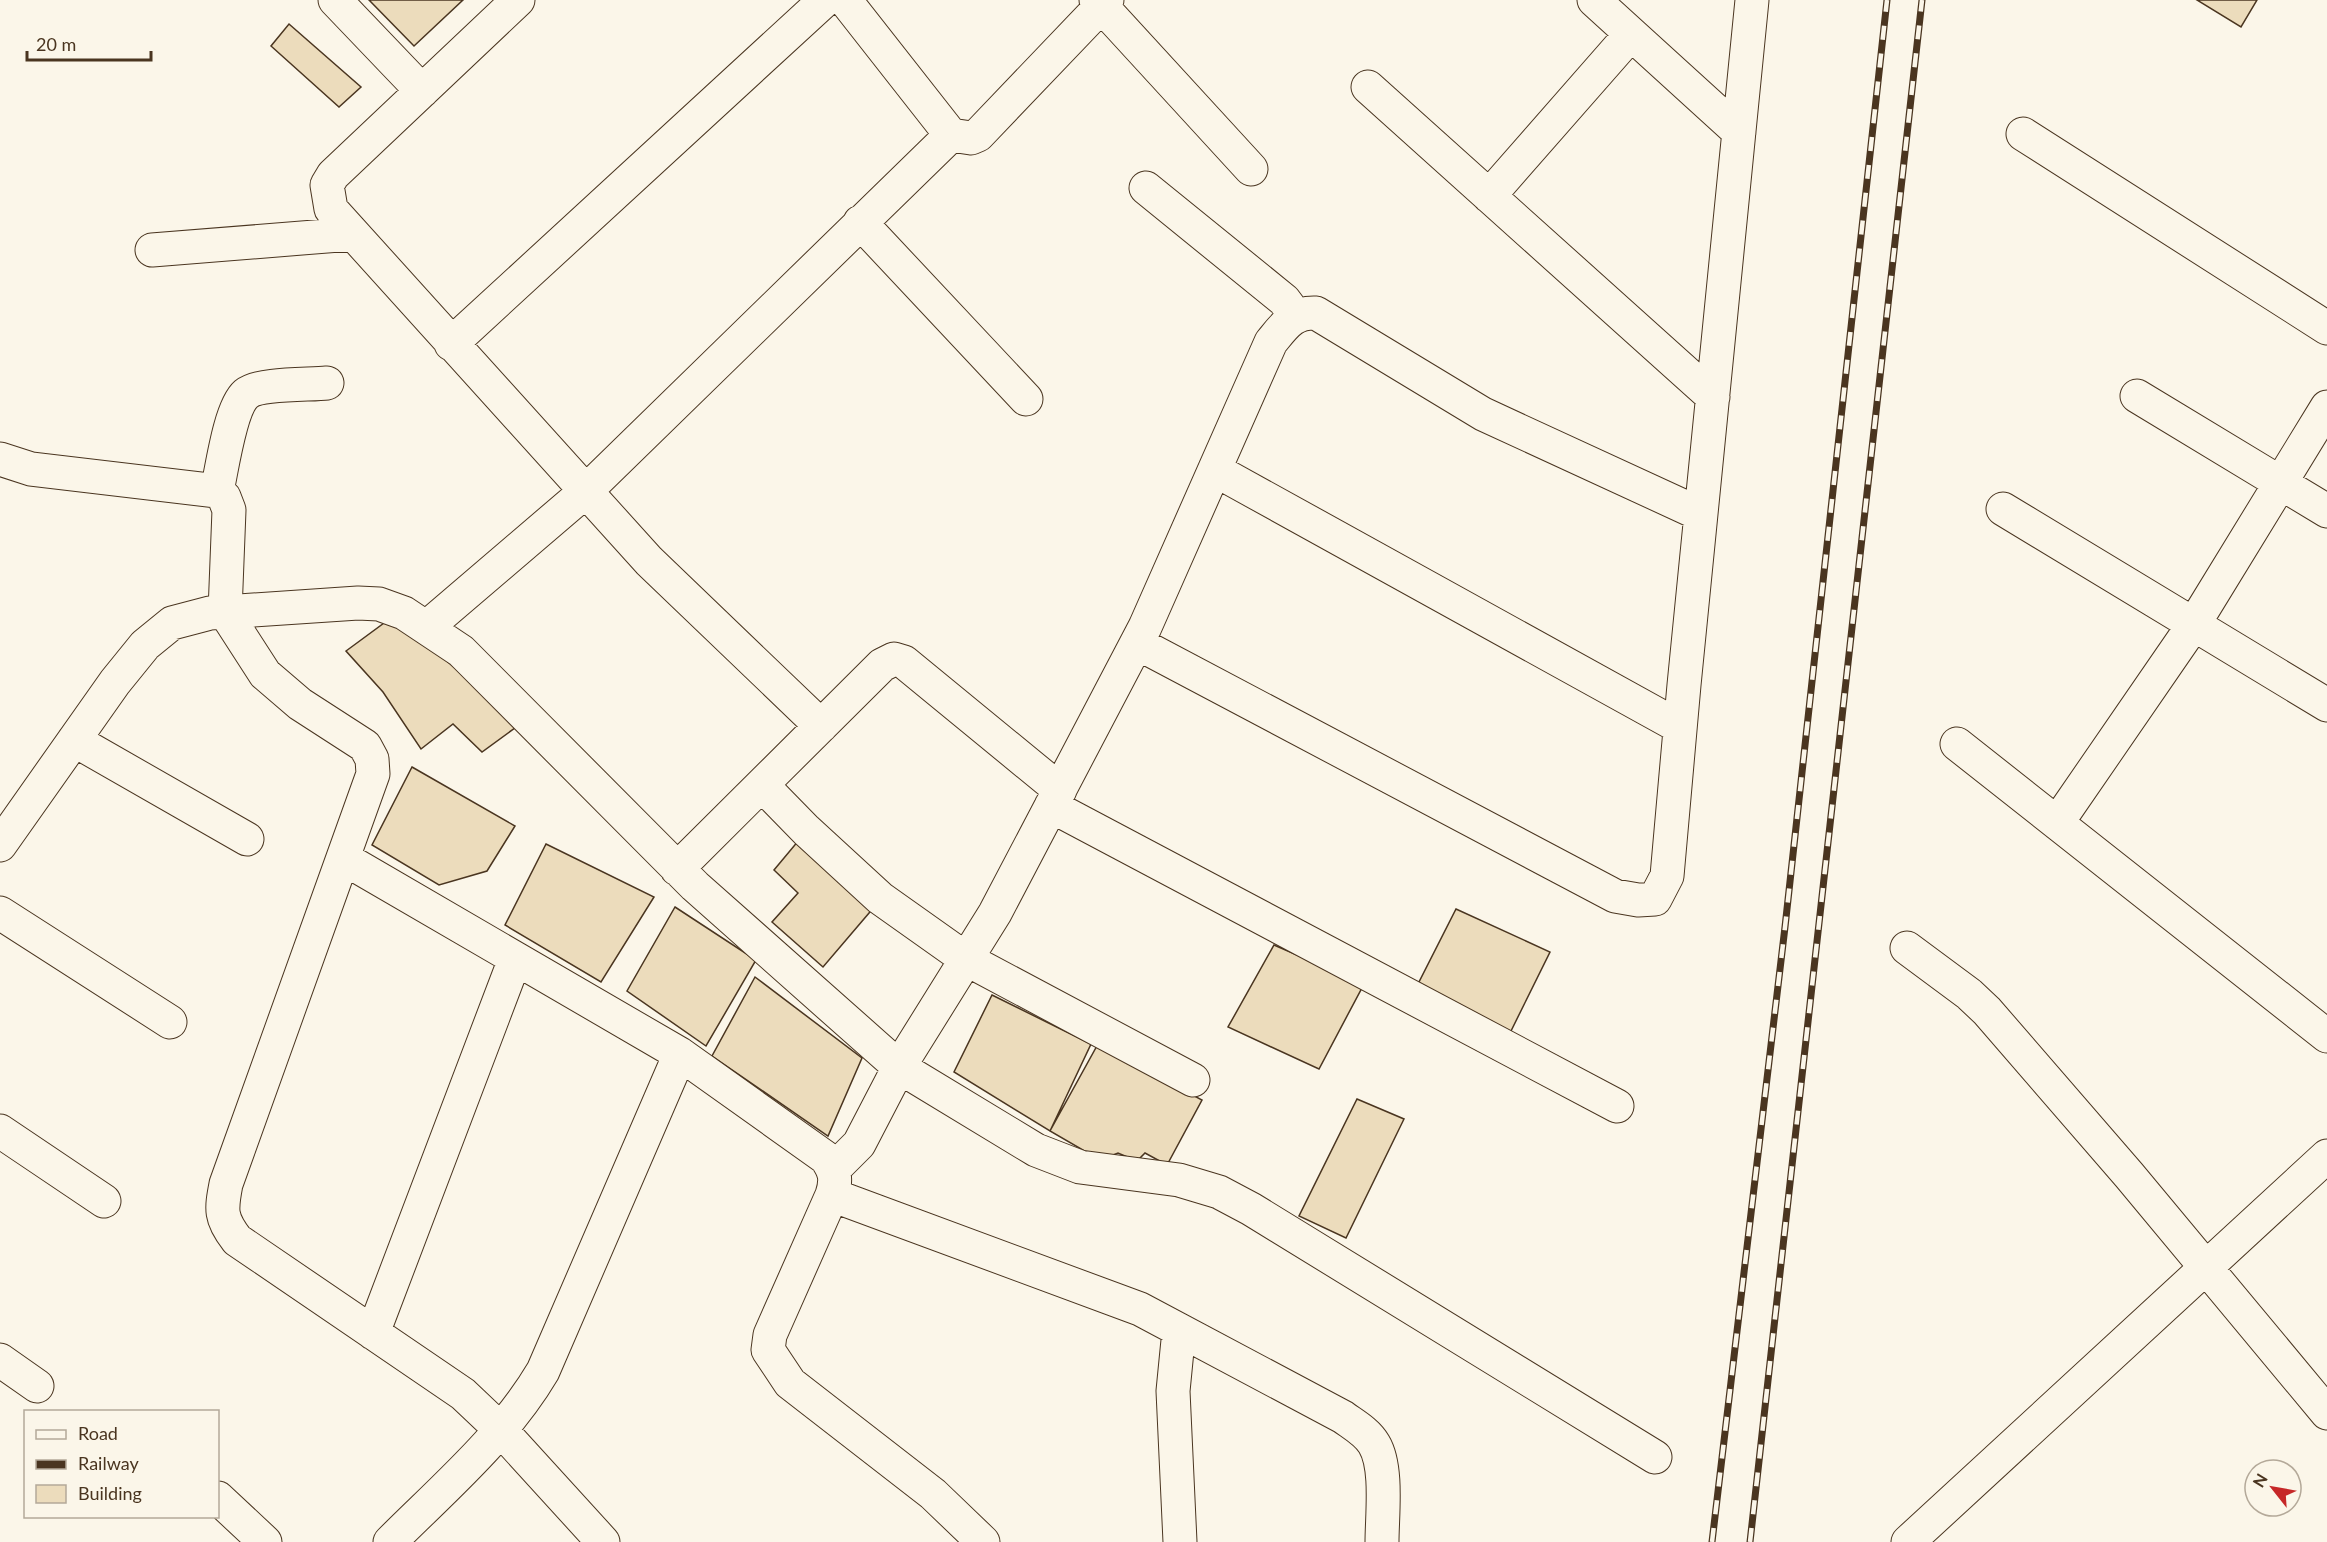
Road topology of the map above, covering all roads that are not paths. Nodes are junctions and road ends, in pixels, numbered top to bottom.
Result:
1 (334, 0) edge
2 (518, 0) edge
3 (825, 0) edge
4 (845, 0) edge
5 (1594, 0) edge
6 (1752, 0) edge
7 (1101, 2) edge
8 (1631, 34) junction
9 (1368, 87) dead end
10 (422, 91) junction
11 (1739, 132) junction
12 (2023, 134) dead end
13 (951, 135) junction
14 (1251, 169) dead end
15 (1146, 188) dead end
16 (1489, 196) junction
17 (860, 222) junction
18 (352, 234) junction
19 (152, 250) dead end
20 (1296, 316) junction
21 (2327, 328) edge
22 (451, 344) junction
23 (327, 383) dead end
24 (2137, 396) dead end
25 (1713, 397) junction
26 (1026, 399) dead end
27 (2327, 407) edge
28 (0, 459) edge
29 (1215, 470) junction
30 (2282, 483) junction
31 (217, 491) junction
32 (586, 491) junction
33 (2003, 510) dead end
34 (2327, 511) edge
35 (1700, 514) junction
36 (225, 612) junction
37 (2194, 624) junction
38 (427, 627) junction
39 (1137, 643) junction
40 (2327, 705) edge
41 (821, 726) junction
42 (1680, 727) junction
43 (74, 740) junction
44 (1956, 744) dead end
45 (762, 785) junction
46 (1055, 798) junction
47 (2057, 823) junction
48 (247, 839) dead end
49 (0, 845) edge
50 (343, 858) junction
51 (677, 869) junction
52 (0, 913) edge
53 (1907, 948) dead end
54 (515, 959) junction
55 (966, 959) junction
56 (170, 1022) dead end
57 (2327, 1036) edge
58 (680, 1054) junction
59 (899, 1066) junction
60 (1193, 1080) dead end
61 (1617, 1106) dead end
62 (0, 1131) edge
63 (2327, 1156) edge
64 (833, 1182) junction
65 (104, 1201) dead end
66 (2207, 1269) junction
67 (1179, 1330) junction
68 (374, 1333) junction
69 (0, 1360) edge
70 (37, 1386) dead end
71 (2327, 1413) edge
72 (501, 1430) junction
73 (1655, 1457) dead end
74 (219, 1499) edge
75 (265, 1542) edge
76 (390, 1542) edge
77 (603, 1542) edge
78 (983, 1542) edge
79 (1180, 1542) edge
80 (1382, 1542) edge
81 (1908, 1542) edge

1 - 10 street
2 - 10 street
3 - 22 street
4 - 13 street
5 - 8 street
6 - 11 street
7 - 13 street
7 - 14 street
8 - 11 street
8 - 16 street
9 - 16 street
10 - 18 street
11 - 25 street
12 - 21 street
13 - 17 street
15 - 20 street
16 - 25 street
17 - 26 street
17 - 32 street
18 - 19 street
18 - 22 street
20 - 29 street
20 - 35 street
22 - 32 street
23 - 31 street
24 - 30 street
25 - 35 street
27 - 30 street
28 - 31 street
29 - 39 street
29 - 42 street
30 - 34 street
30 - 37 street
31 - 36 street
32 - 38 street
32 - 41 street
33 - 37 street
35 - 42 street
36 - 38 street
36 - 43 street
36 - 50 street
37 - 40 street
37 - 47 street
38 - 51 street
39 - 42 street
39 - 46 street
41 - 45 street
41 - 46 street
43 - 48 street
43 - 49 street
44 - 47 street
45 - 51 street
45 - 55 street
46 - 55 street
46 - 61 street
47 - 57 street
50 - 54 street
50 - 68 street
51 - 59 street
52 - 56 street
53 - 66 street
54 - 58 street
54 - 68 street
55 - 59 street
55 - 60 street
58 - 64 street
58 - 72 street
59 - 64 street
59 - 73 street
62 - 65 street
63 - 66 street
64 - 67 street
64 - 78 street
66 - 71 street
66 - 81 street
67 - 79 street
67 - 80 street
68 - 72 street
69 - 70 street
72 - 76 street
72 - 77 street
74 - 75 street

